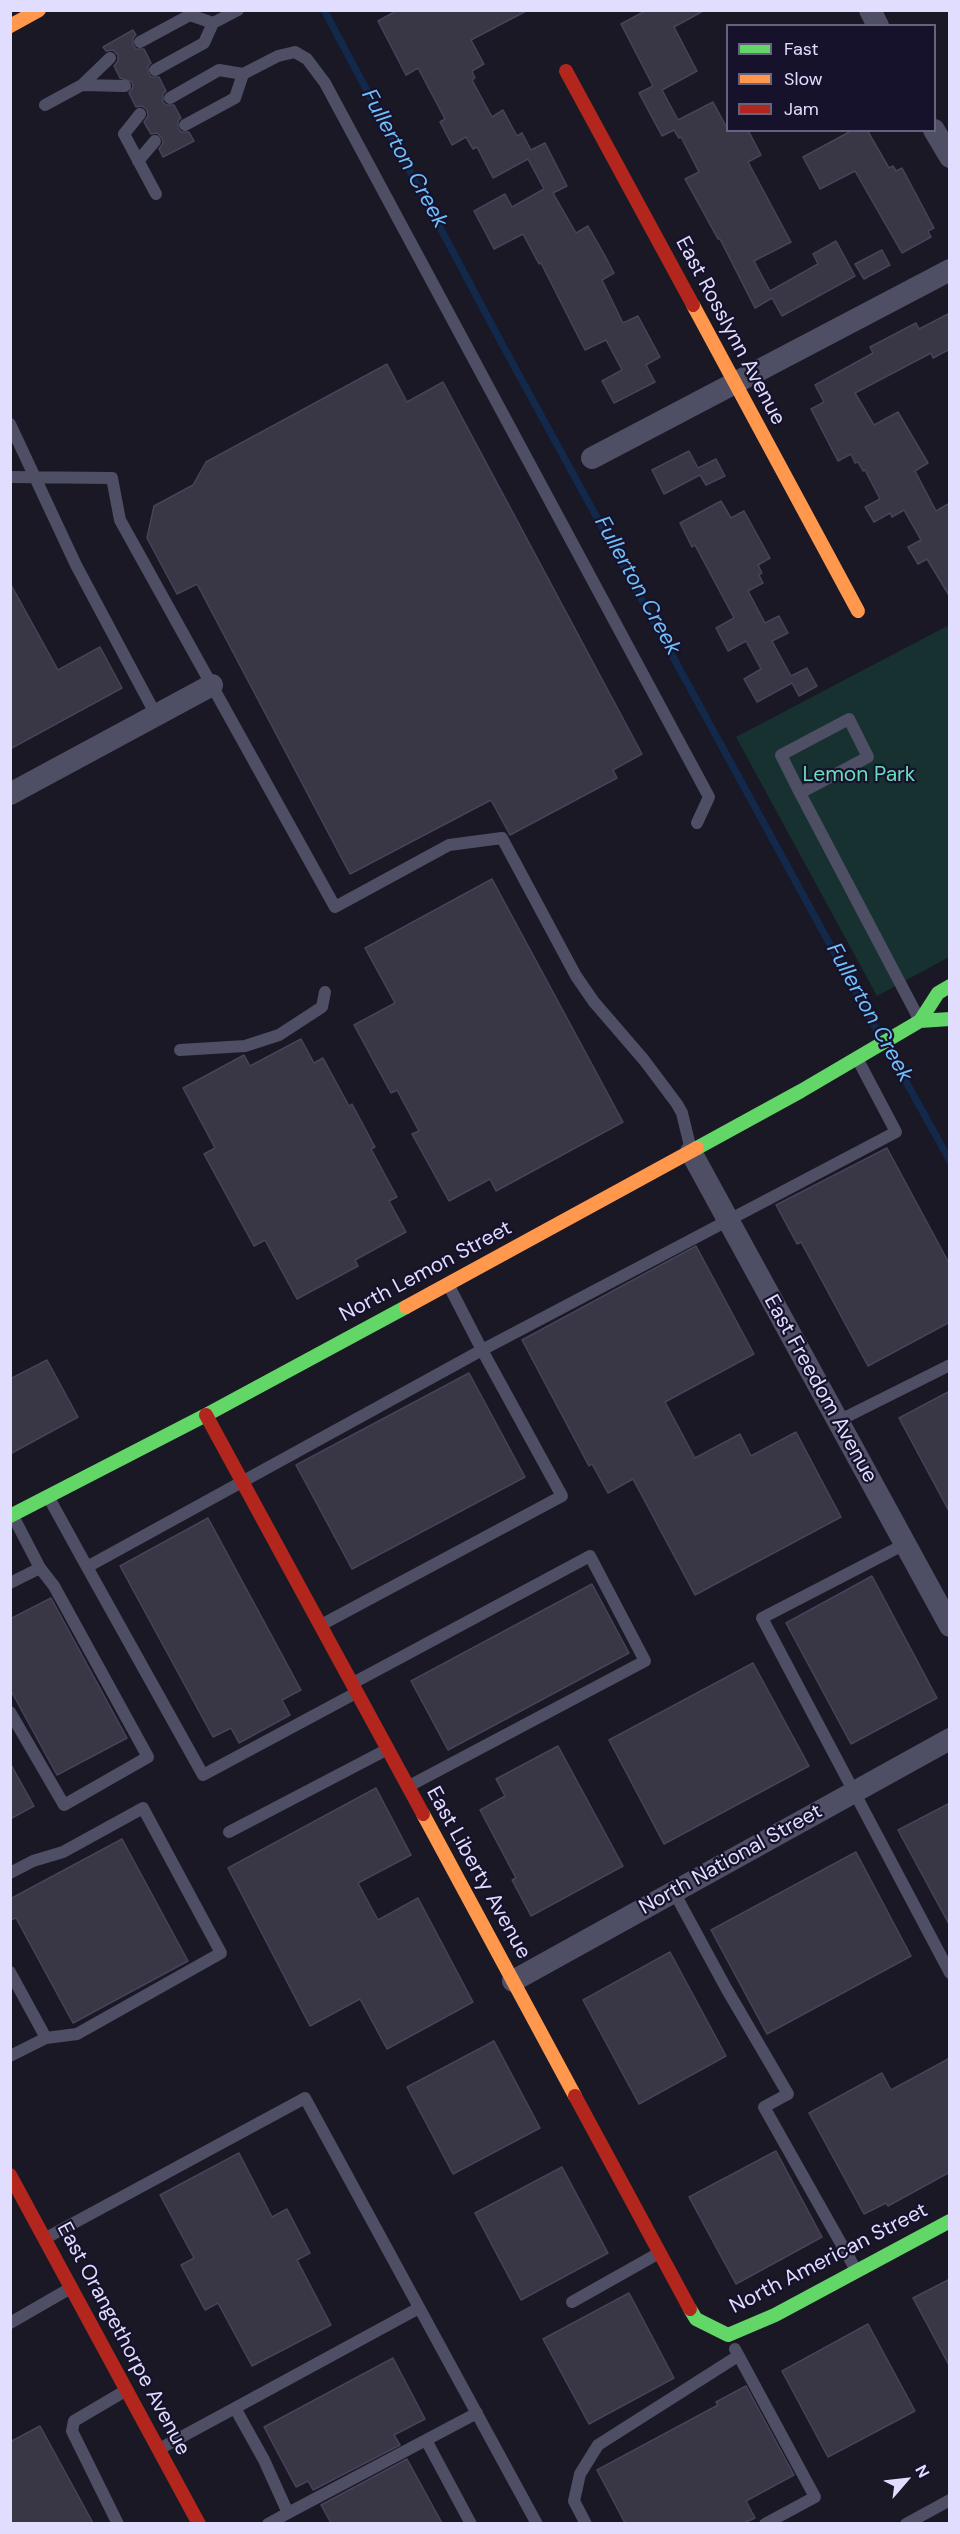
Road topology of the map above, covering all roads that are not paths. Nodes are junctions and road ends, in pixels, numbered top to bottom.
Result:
1 (39, 10) edge
2 (238, 10) edge
3 (870, 10) edge
4 (213, 23) junction
5 (877, 24) edge
6 (10, 26) edge
7 (140, 42) dead end
8 (110, 58) dead end
9 (155, 70) dead end
10 (566, 71) dead end
11 (243, 74) junction
12 (82, 84) junction
13 (125, 86) dead end
14 (170, 98) dead end
15 (45, 105) dead end
16 (140, 114) dead end
17 (185, 125) dead end
18 (935, 132) edge
19 (155, 141) dead end
20 (950, 157) edge
21 (138, 160) junction
22 (156, 194) dead end
23 (950, 270) edge
24 (735, 383) junction
25 (10, 424) edge
26 (592, 458) dead end
27 (36, 476) junction
28 (10, 477) edge
29 (858, 611) dead end
30 (212, 685) junction
31 (156, 715) junction
32 (800, 793) junction
33 (10, 794) edge
34 (697, 823) dead end
35 (950, 986) edge
36 (325, 992) dead end
37 (950, 1019) edge
38 (920, 1021) junction
39 (180, 1050) dead end
40 (857, 1059) junction
41 (691, 1152) junction
42 (728, 1219) junction
43 (448, 1284) junction
44 (482, 1350) junction
45 (950, 1365) edge
46 (206, 1415) junction
47 (838, 1422) junction
48 (242, 1481) junction
49 (48, 1497) junction
50 (12, 1516) edge
51 (905, 1544) junction
52 (87, 1567) junction
53 (40, 1568) junction
54 (10, 1583) edge
55 (320, 1625) junction
56 (950, 1626) edge
57 (354, 1688) junction
58 (10, 1712) edge
59 (950, 1739) edge
60 (387, 1749) junction
61 (407, 1787) junction
62 (854, 1792) junction
63 (229, 1832) dead end
64 (10, 1873) edge
65 (674, 1892) junction
66 (10, 1972) edge
67 (950, 1973) edge
68 (513, 1981) junction
69 (46, 2038) junction
70 (10, 2056) edge
71 (10, 2175) edge
72 (950, 2221) edge
73 (45, 2239) junction
74 (660, 2253) junction
75 (857, 2271) junction
76 (71, 2287) junction
77 (572, 2302) dead end
78 (419, 2308) junction
79 (10, 2323) edge
80 (728, 2335) junction
81 (738, 2356) junction
82 (127, 2390) junction
83 (234, 2408) junction
84 (477, 2413) junction
85 (426, 2440) junction
86 (159, 2449) junction
87 (950, 2499) edge
88 (288, 2513) junction
89 (118, 2523) edge
90 (199, 2523) edge
91 (268, 2523) edge
92 (471, 2523) edge
93 (537, 2523) edge
94 (586, 2523) edge
95 (765, 2523) edge
96 (906, 2523) edge

1 - 6 street
2 - 4 lane
3 - 5 street
4 - 7 lane
4 - 9 lane
8 - 12 lane
10 - 24 street, East Rosslynn Avenue
11 - 14 lane
11 - 17 lane
11 - 34 lane
12 - 13 lane
12 - 15 lane
16 - 21 lane
18 - 20 street
19 - 21 lane
21 - 22 lane
23 - 24 street
24 - 26 street
24 - 29 street, East Rosslynn Avenue
25 - 27 lane
27 - 28 lane
27 - 30 lane
27 - 31 lane
30 - 31 street
30 - 41 lane
31 - 33 street
32 - 32 lane
32 - 38 lane
35 - 38 street
36 - 39 lane
37 - 38 street
38 - 40 street, North Lemon Street
40 - 41 street, North Lemon Street
40 - 42 lane
41 - 42 street, East Freedom Avenue
41 - 43 street, North Lemon Street
42 - 44 lane
42 - 47 street, East Freedom Avenue
43 - 44 lane
43 - 46 street, North Lemon Street
44 - 48 lane
44 - 55 lane
45 - 47 lane
46 - 48 street, East Liberty Avenue
46 - 49 street, North Lemon Street
47 - 51 street, East Freedom Avenue
48 - 52 lane
48 - 55 street, East Liberty Avenue
49 - 50 street, North Lemon Street
49 - 52 lane
50 - 53 lane
51 - 56 street, East Freedom Avenue
51 - 62 lane
52 - 57 lane
53 - 54 lane
53 - 58 lane
55 - 57 street, East Liberty Avenue
57 - 60 street, East Liberty Avenue
57 - 61 lane
59 - 62 street, North National Street
60 - 61 street, East Liberty Avenue
60 - 63 lane
61 - 68 street, East Liberty Avenue
62 - 65 street, North National Street
62 - 67 lane
64 - 69 lane
65 - 68 street, North National Street
65 - 75 lane
66 - 69 lane
68 - 74 street, East Liberty Avenue
69 - 70 lane
71 - 73 street, East Orangethorpe Avenue
72 - 75 street, North American Street
73 - 76 street, East Orangethorpe Avenue
73 - 78 lane
74 - 77 lane
74 - 80 street, East Liberty Avenue
75 - 80 street, North American Street
76 - 79 lane
76 - 82 street, East Orangethorpe Avenue
78 - 83 lane
78 - 84 lane
80 - 81 lane
81 - 94 lane
81 - 95 lane
82 - 86 street, East Orangethorpe Avenue
82 - 89 lane
83 - 86 lane
83 - 88 lane
84 - 85 lane
84 - 93 lane
85 - 88 lane
85 - 92 lane
86 - 90 street, East Orangethorpe Avenue
87 - 96 lane
88 - 91 lane

